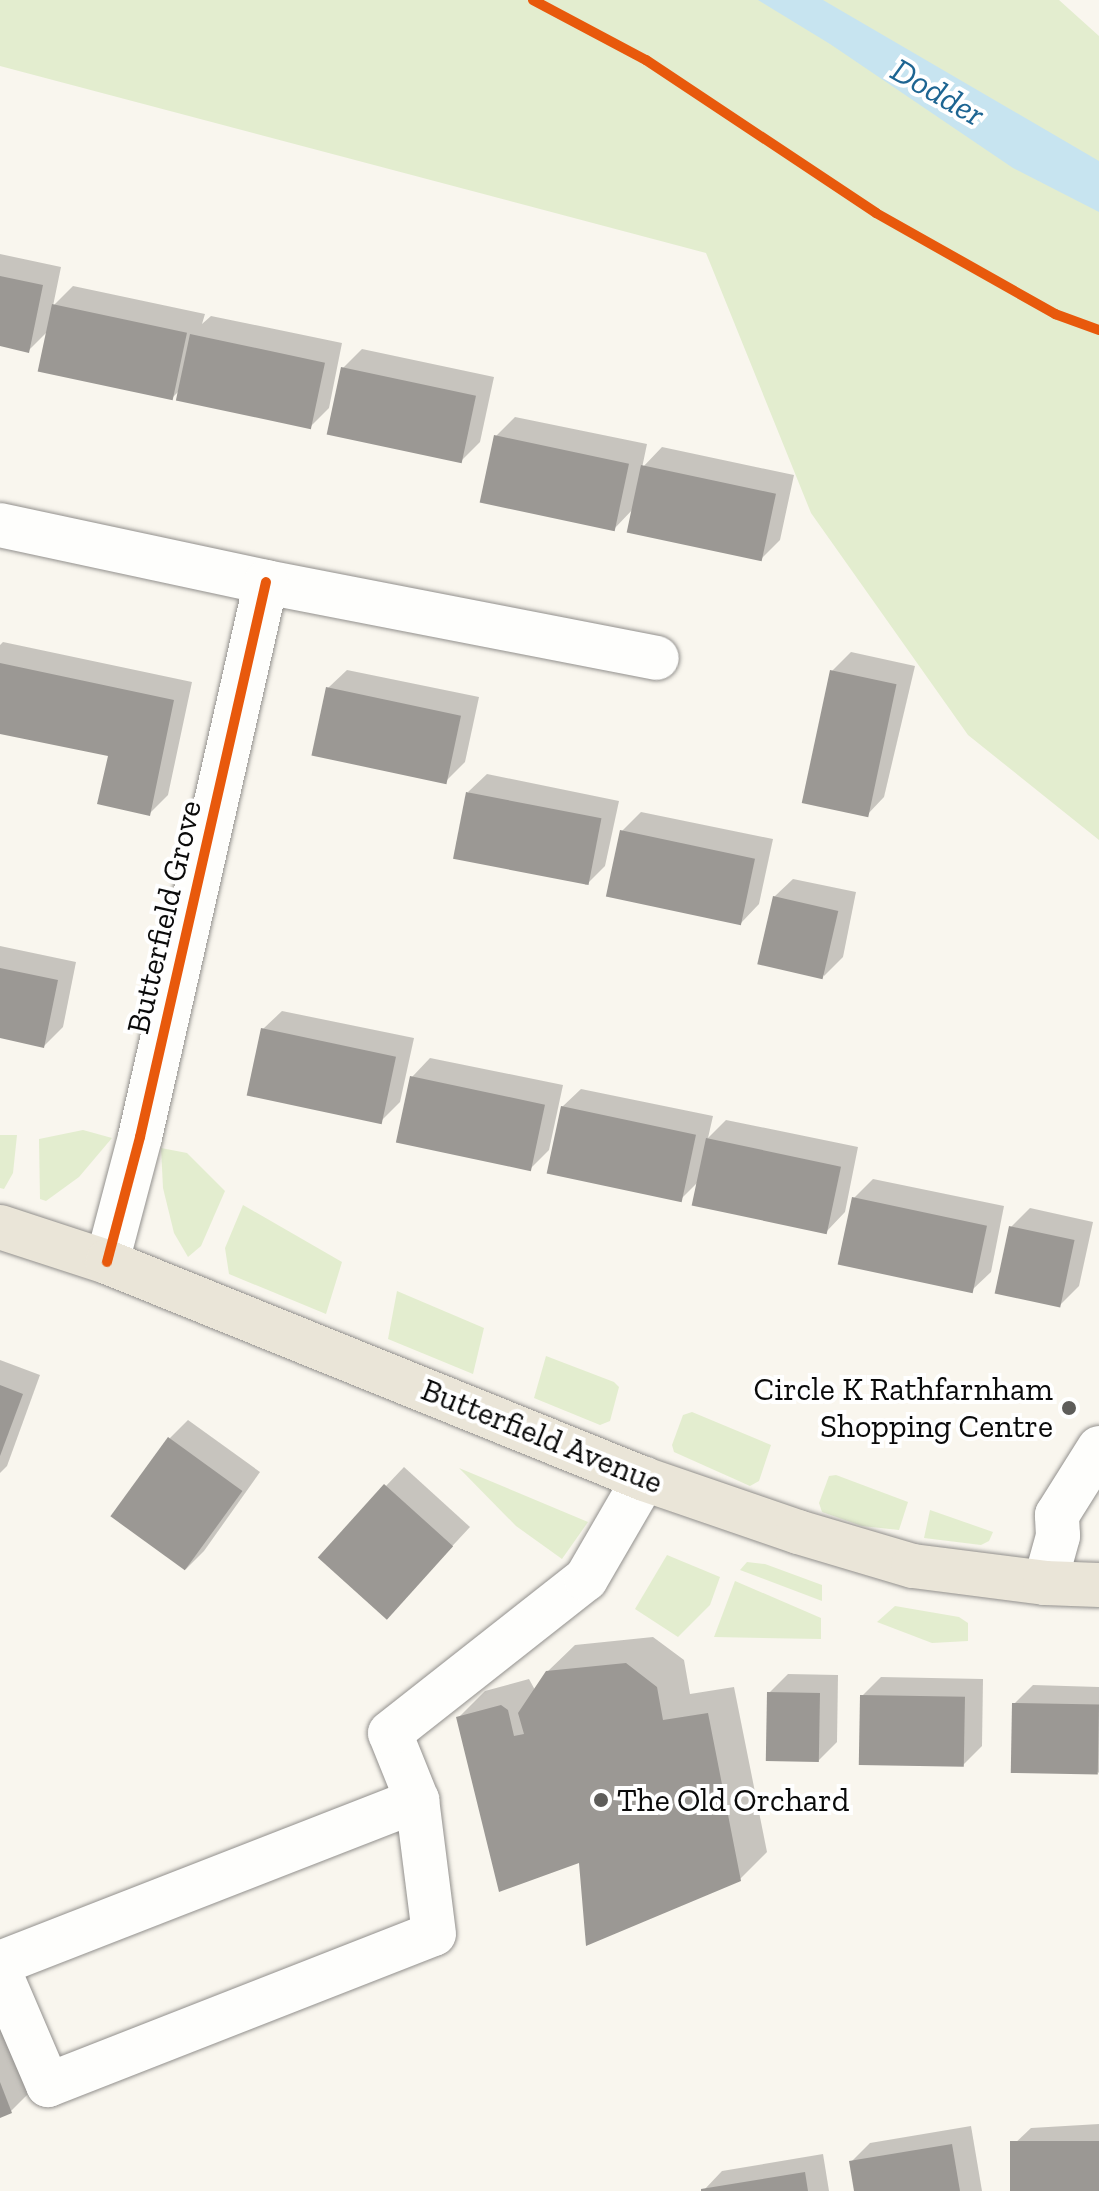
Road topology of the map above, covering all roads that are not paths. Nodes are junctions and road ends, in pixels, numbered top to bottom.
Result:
1 (0, 525) edge
2 (266, 582) junction
3 (657, 658) dead end
4 (0, 1227) edge
5 (107, 1262) junction
6 (1099, 1448) edge
7 (644, 1479) junction
8 (1045, 1583) junction
9 (1099, 1585) edge
10 (417, 1800) junction
11 (0, 1963) edge
12 (0, 1973) edge

1 - 2 street
2 - 3 street
2 - 5 street, Butterfield Grove
4 - 5 main road, Butterfield Avenue
5 - 7 main road, Butterfield Avenue
6 - 8 street
7 - 8 main road, Butterfield Avenue
7 - 10 street
8 - 9 main road, Butterfield Avenue
10 - 11 street
10 - 12 street

